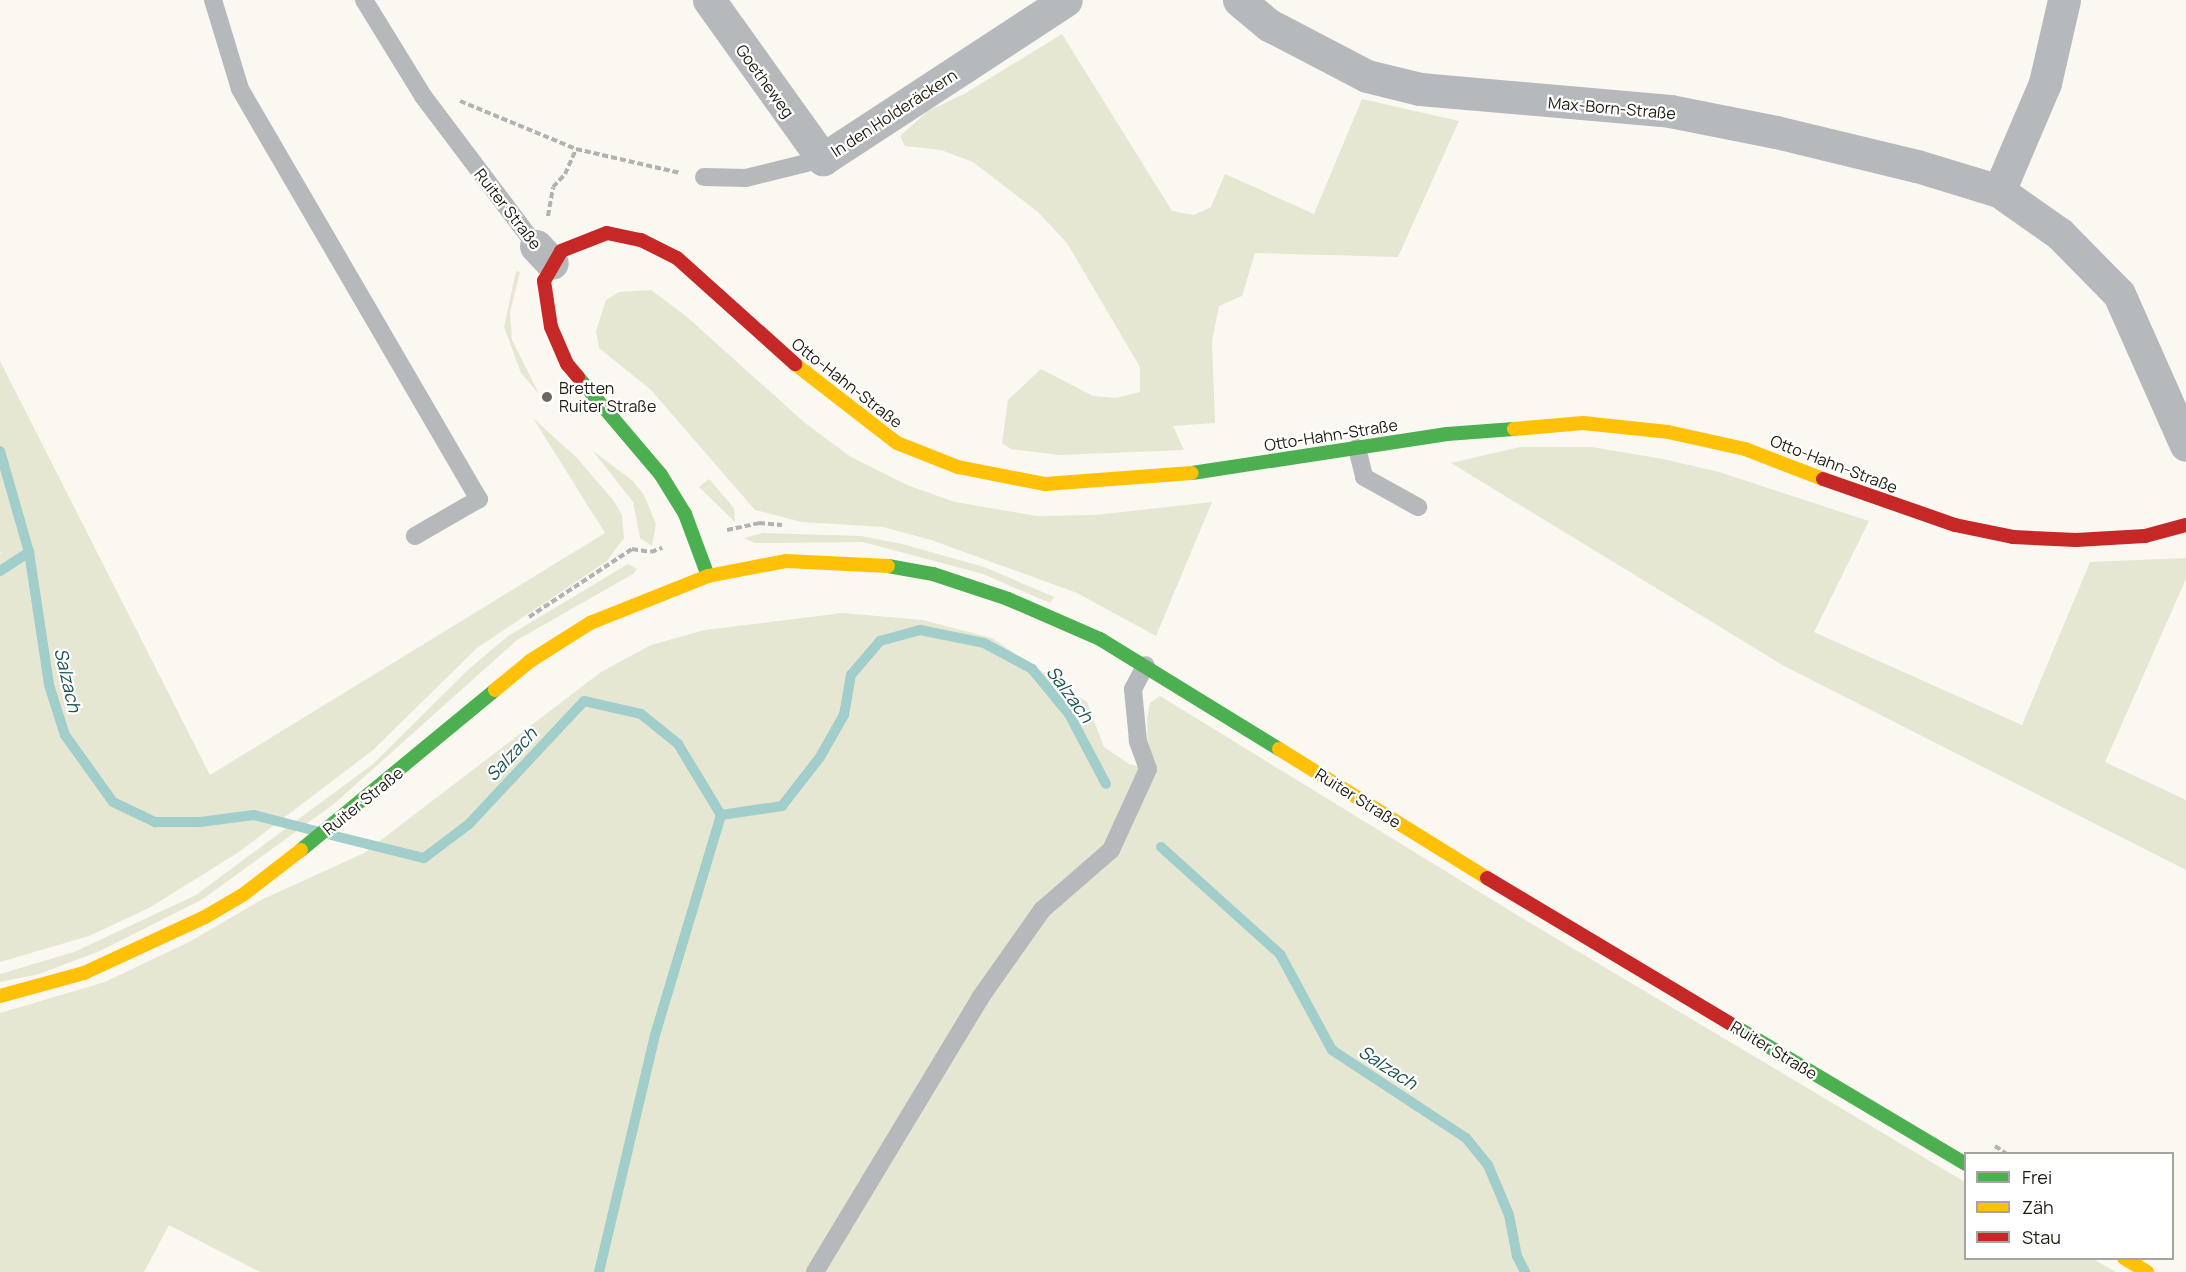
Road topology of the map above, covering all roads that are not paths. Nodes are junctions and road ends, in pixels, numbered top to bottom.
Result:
1 (213, 0) edge
2 (364, 0) edge
3 (709, 0) edge
4 (1066, 0) edge
5 (1239, 0) edge
6 (2064, 0) edge
7 (823, 159) junction
8 (704, 177) road end
9 (1999, 191) junction
10 (544, 254) junction
11 (2186, 445) edge
12 (1357, 448) junction
13 (1418, 507) dead end
14 (2186, 525) edge
15 (415, 536) dead end
16 (708, 576) junction
17 (1146, 665) junction
18 (0, 996) edge
19 (1964, 1163) edge
20 (2127, 1260) edge
21 (816, 1272) edge
22 (2147, 1272) edge

1 - 15 lane
2 - 10 lane, Ruiter Straße
3 - 7 street, Goetheweg
4 - 7 street, In den Holderäckern
5 - 9 street, Max-Born-Straße
6 - 9 street
7 - 8 lane, In den Holderäckern
9 - 11 street, Max-Born-Straße
10 - 12 street, Otto-Hahn-Straße
10 - 16 street, Ruiter Straße
12 - 13 lane
12 - 14 street, Otto-Hahn-Straße
16 - 17 street, Ruiter Straße
16 - 18 street, Ruiter Straße
17 - 19 street, Ruiter Straße
17 - 21 lane
20 - 22 street

